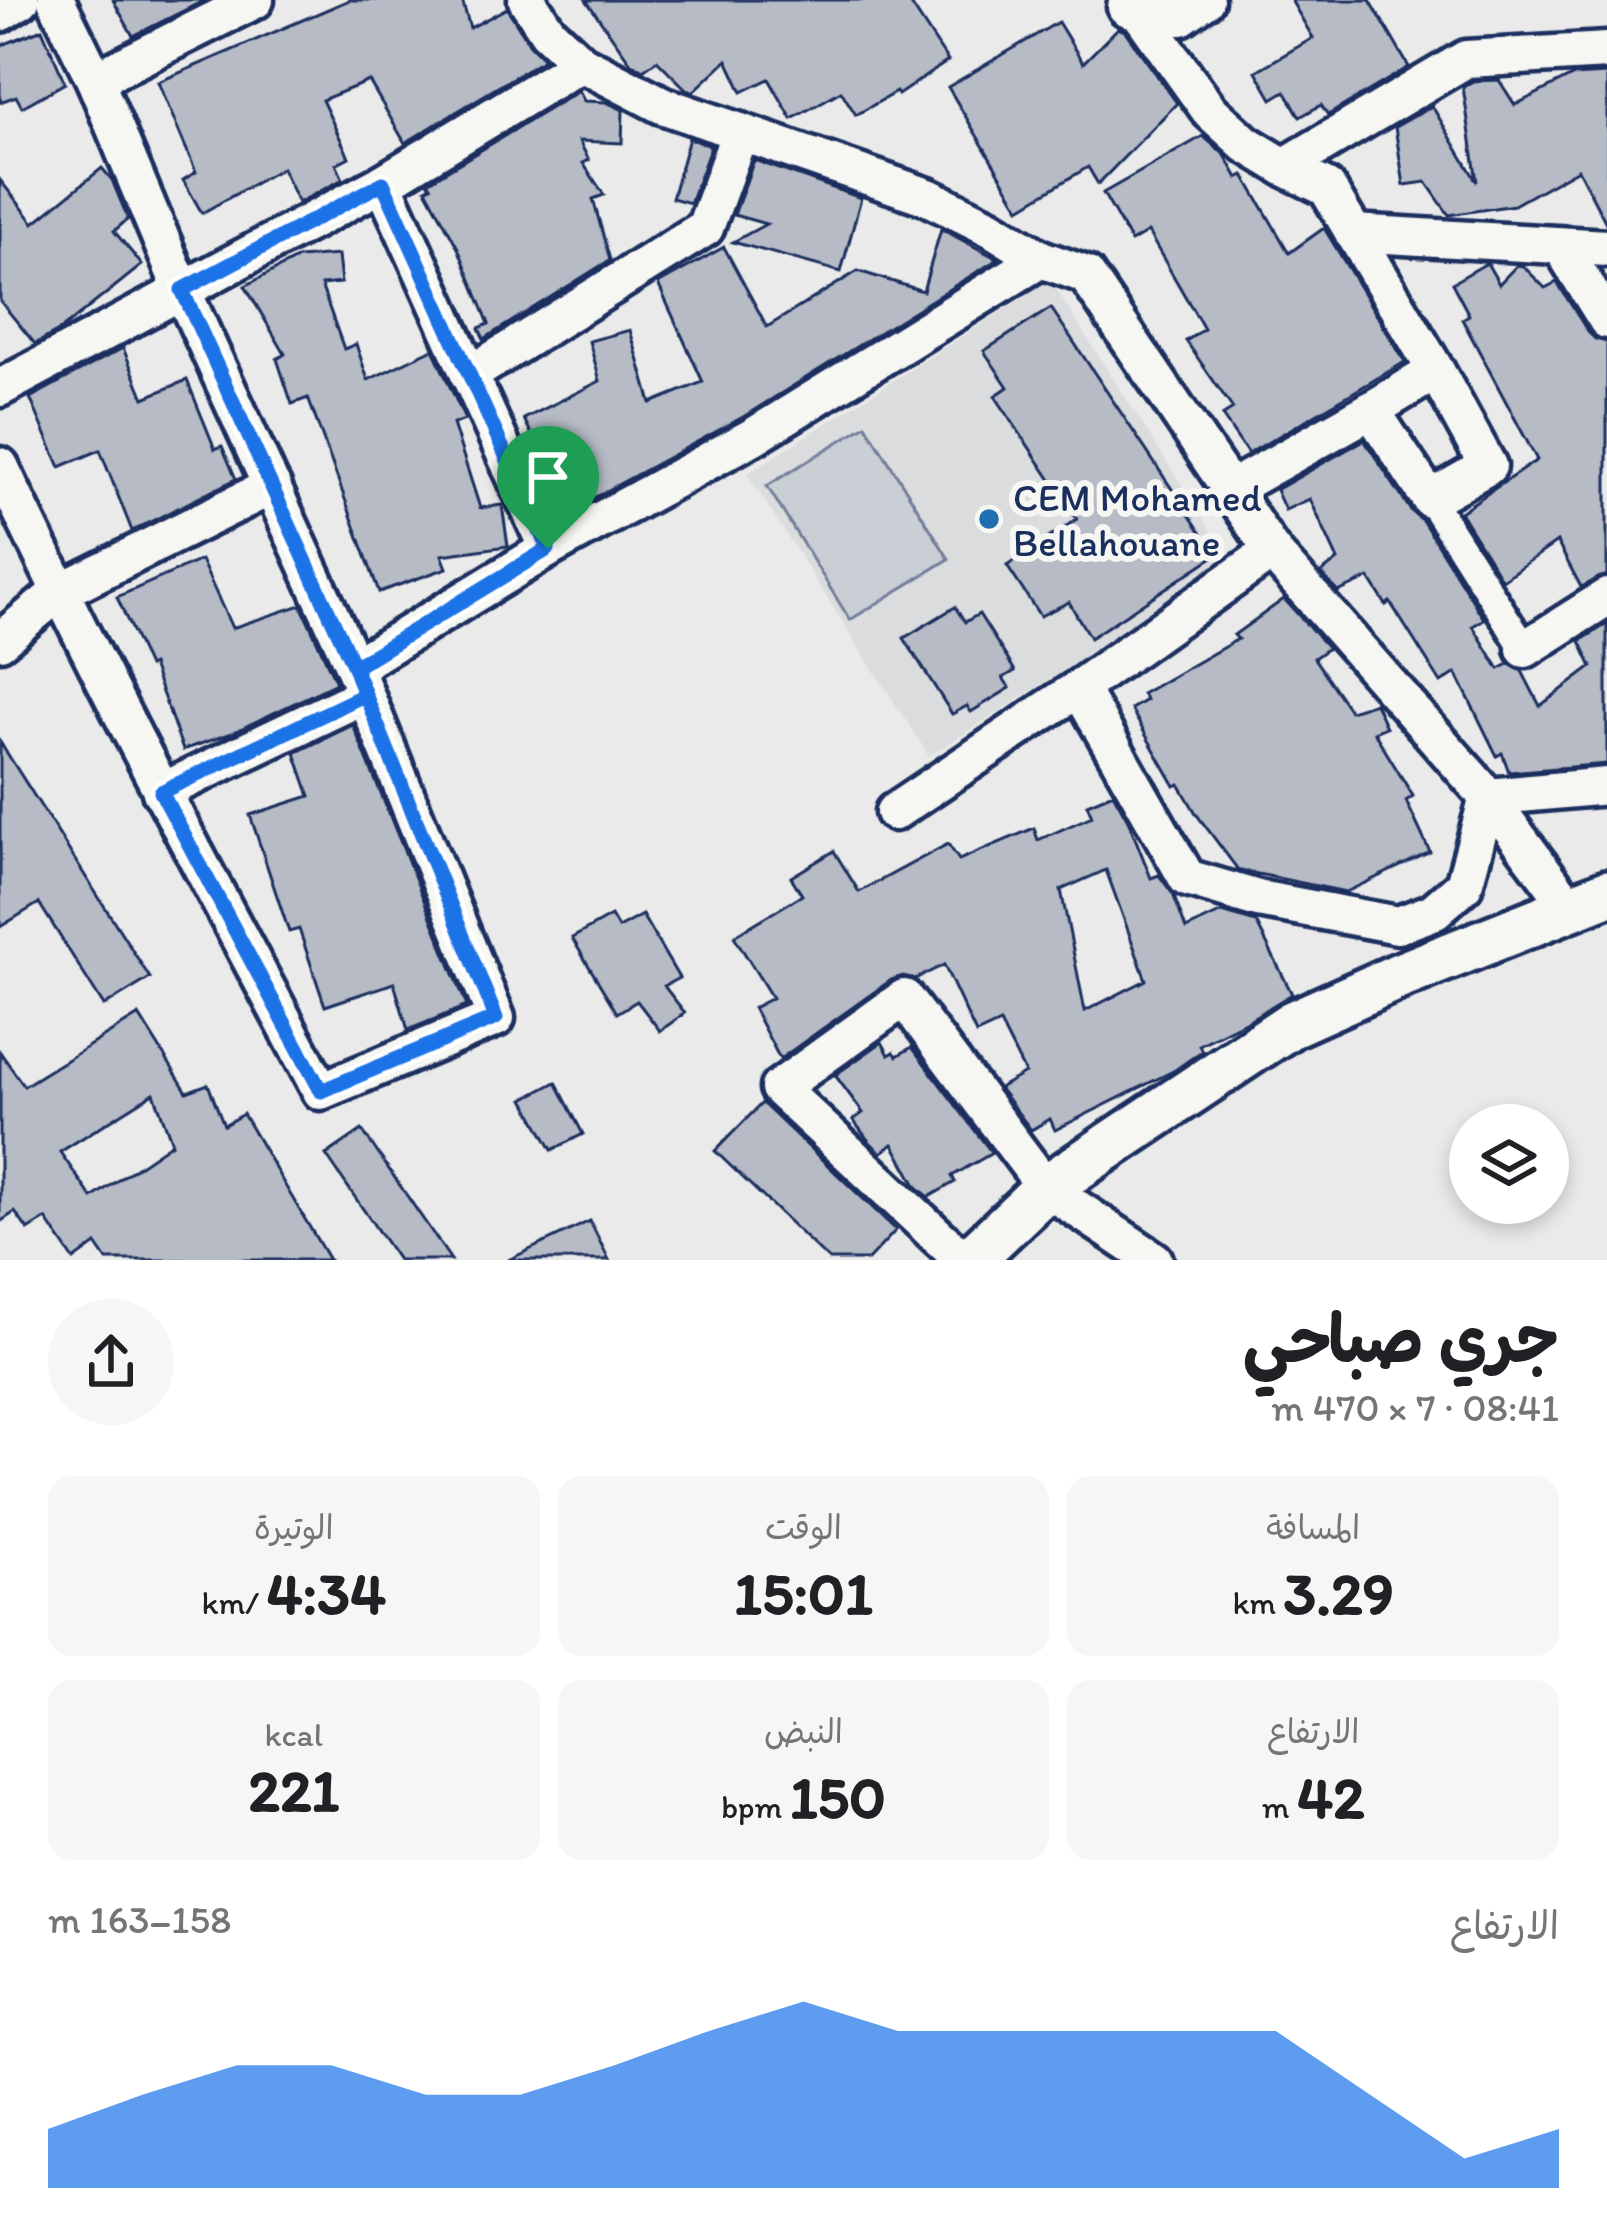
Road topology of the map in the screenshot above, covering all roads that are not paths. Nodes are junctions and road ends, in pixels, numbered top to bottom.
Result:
1 (21, 0) edge
2 (56, 0) edge
3 (252, 0) edge
4 (527, 0) edge
5 (1204, 0) edge
6 (1128, 4) edge
7 (0, 13) edge
8 (1607, 51) edge
9 (581, 63) junction
10 (95, 80) junction
11 (740, 132) junction
12 (1284, 167) junction
13 (383, 183) junction
14 (1353, 233) junction
15 (1561, 245) junction
16 (1607, 248) edge
17 (1041, 259) junction
18 (182, 290) junction
19 (1607, 320) edge
20 (1436, 371) junction
21 (469, 375) junction
22 (0, 388) edge
23 (1371, 410) junction
24 (0, 466) edge
25 (272, 486) junction
26 (1231, 489) junction
27 (1430, 499) junction
28 (548, 549) junction
29 (1272, 551) junction
30 (59, 592) junction
31 (1607, 597) edge
32 (0, 641) edge
33 (1525, 649) joint
34 (359, 681) junction
35 (1079, 688) junction
36 (1607, 786) edge
37 (161, 792) junction
38 (1488, 797) junction
39 (893, 812) dead end
40 (1589, 900) edge
41 (1432, 912) junction
42 (1452, 956) junction
43 (1046, 1188) junction
44 (967, 1260) edge
45 (1154, 1260) edge

1 - 7 street
2 - 10 street
3 - 10 street
4 - 9 street
5 - 6 street
6 - 12 street
8 - 12 street
9 - 11 street
9 - 13 street
10 - 18 street
11 - 17 street
11 - 21 street
12 - 14 street
13 - 18 street
13 - 21 street
14 - 15 street
14 - 20 street
15 - 16 street
15 - 19 street
17 - 26 street
17 - 28 street
18 - 22 street
18 - 25 street
20 - 23 street
20 - 27 street
21 - 28 street
23 - 26 street
23 - 27 street
24 - 30 street
25 - 30 street
25 - 34 street
26 - 29 street
27 - 33 street
28 - 34 street
29 - 35 street
29 - 38 street
30 - 32 street
30 - 37 street
31 - 33 street
34 - 37 street
34 - 37 street
35 - 39 street
35 - 41 street
36 - 38 street
38 - 40 street
38 - 41 street
40 - 42 street
41 - 42 street
42 - 43 street
43 - 44 street
43 - 44 street
43 - 45 street

